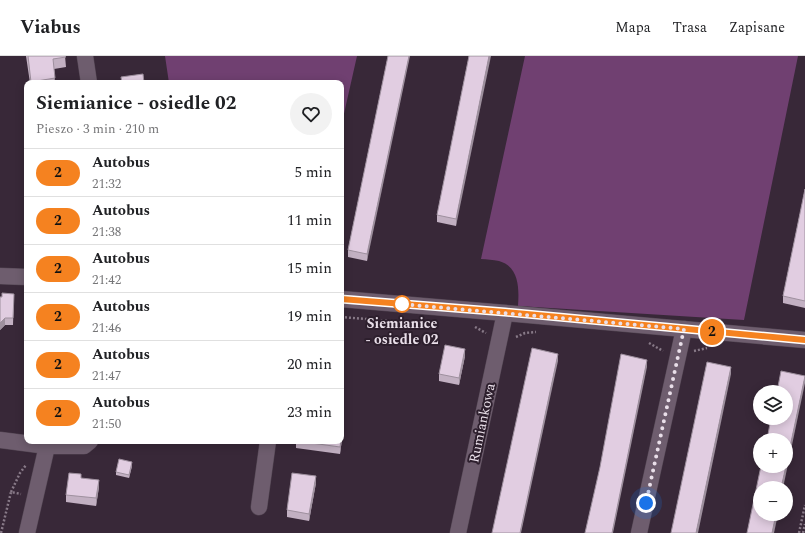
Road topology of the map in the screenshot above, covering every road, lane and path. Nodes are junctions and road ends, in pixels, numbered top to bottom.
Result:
1 (85, 56) edge
2 (89, 80) edge
3 (0, 276) edge
4 (24, 277) edge
5 (344, 299) edge
6 (505, 312) junction
7 (344, 317) edge
8 (431, 324) dead end
9 (469, 327) dead end
10 (684, 329) junction
11 (543, 333) dead end
12 (499, 340) junction
13 (805, 340) edge
14 (642, 342) dead end
15 (711, 348) dead end
16 (678, 355) junction
17 (0, 440) edge
18 (24, 443) edge
19 (31, 444) edge
20 (86, 444) edge
21 (268, 444) edge
22 (47, 446) junction
23 (28, 462) dead end
24 (11, 492) dead end
25 (805, 505) edge
26 (258, 507) dead end
27 (805, 524) edge
28 (27, 533) edge
29 (458, 533) edge
30 (639, 533) edge
31 (799, 533) edge
32 (803, 533) edge

1 - 2 street
3 - 4 street
5 - 6 street
6 - 10 street
6 - 12 street, Rumiankowa
7 - 8 path
9 - 12 path
10 - 13 street
10 - 16 street
11 - 12 path
12 - 29 street, Rumiankowa
14 - 16 path
15 - 16 path
16 - 30 street
17 - 18 street
19 - 22 street
20 - 22 street
21 - 26 street
22 - 28 street
23 - 24 path
25 - 31 path
27 - 32 path

